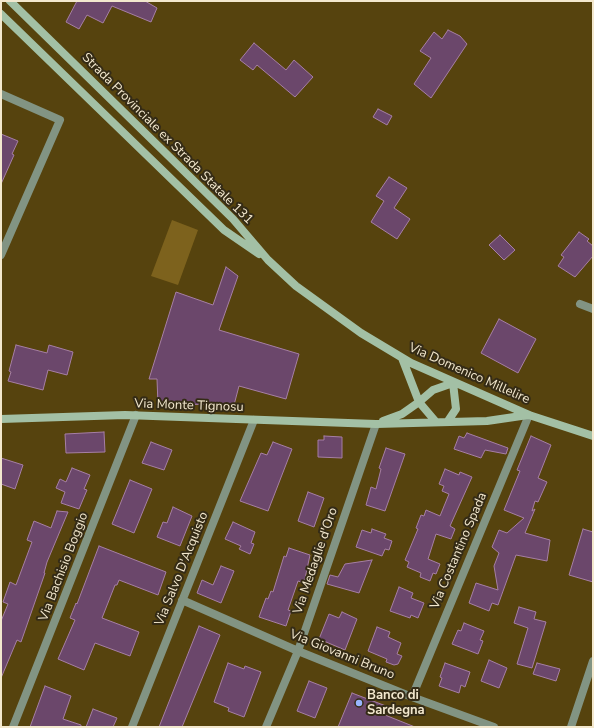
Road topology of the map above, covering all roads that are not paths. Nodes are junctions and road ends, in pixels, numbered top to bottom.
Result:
1 (10, 1) edge
2 (1, 14) edge
3 (1, 94) edge
4 (1, 255) edge
5 (268, 260) junction
6 (580, 304) dead end
7 (593, 309) edge
8 (402, 358) junction
9 (453, 382) junction
10 (419, 402) junction
11 (136, 415) junction
12 (529, 415) junction
13 (1, 419) edge
14 (254, 420) junction
15 (448, 421) junction
16 (436, 422) junction
17 (376, 424) junction
18 (593, 436) edge
19 (182, 600) junction
20 (298, 651) junction
21 (593, 662) edge
22 (412, 697) junction
23 (13, 727) edge
24 (132, 727) edge
25 (266, 727) edge
26 (494, 727) edge
27 (571, 727) edge

1 - 5 main road, Strada Provinciale ex Strada Statale 131
2 - 5 main road, Strada Provinciale ex Strada Statale 131
3 - 4 street
5 - 8 main road, Via Domenico Millelire
6 - 7 street
8 - 9 main road, Via Domenico Millelire
8 - 10 main road
9 - 10 main road, Via Monte Tignosu
9 - 12 main road, Via Domenico Millelire
9 - 15 main road
10 - 16 main road
10 - 17 main road, Via Monte Tignosu
11 - 13 main road, Via Monte Tignosu
11 - 14 main road, Via Monte Tignosu
11 - 23 street, Via Bachisio Boggio
12 - 15 main road, Via Monte Tignosu
12 - 18 main road, Via Domenico Millelire
12 - 22 street, Via Costantino Spada
14 - 17 main road, Via Monte Tignosu
14 - 19 street, Via Salvo D'Acquisto
15 - 16 main road, Via Monte Tignosu
16 - 17 main road, Via Monte Tignosu
17 - 20 street, Via Medaglie d'Oro
19 - 20 street, Via Giovanni Bruno
19 - 24 street, Via Salvo D'Acquisto
20 - 22 street, Via Giovanni Bruno
20 - 25 street, Via Medaglie d'Oro
21 - 27 street
22 - 26 street, Via Giovanni Bruno

